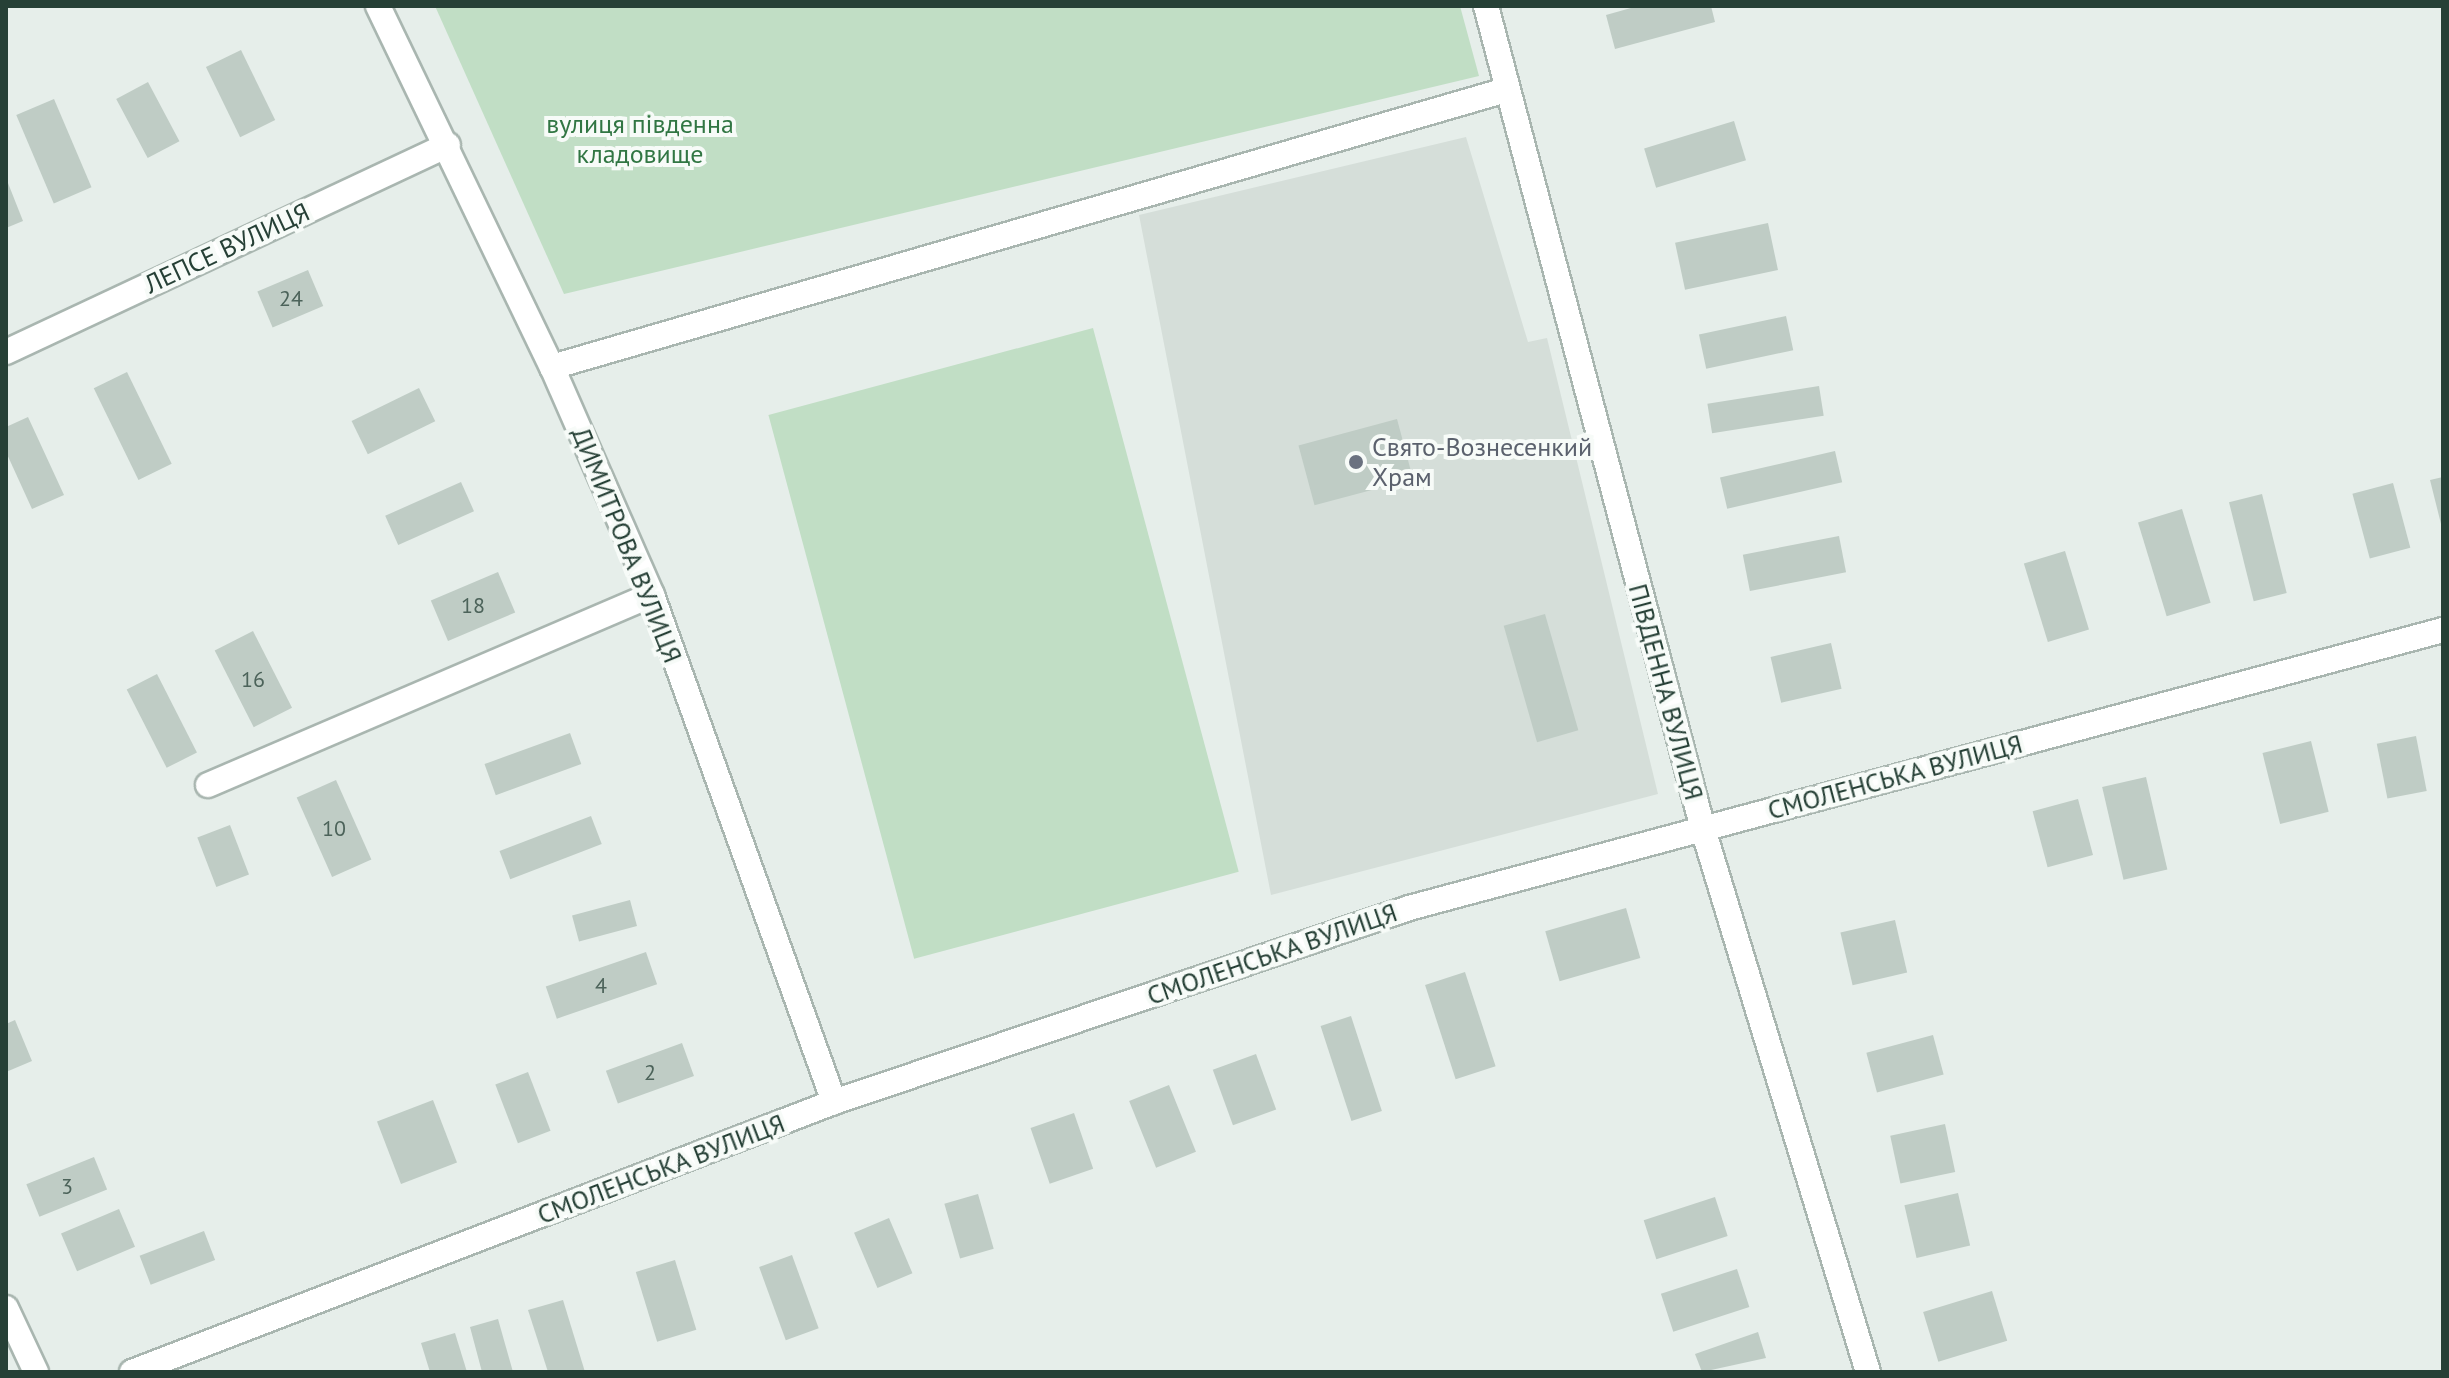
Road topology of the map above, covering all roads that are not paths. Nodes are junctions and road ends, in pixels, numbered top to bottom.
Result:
1 (378, 6) edge
2 (1486, 6) edge
3 (1506, 90) junction
4 (448, 145) junction
5 (6, 352) edge
6 (552, 367) junction
7 (652, 595) junction
8 (2443, 630) edge
9 (208, 785) dead end
10 (1703, 829) junction
11 (834, 1102) junction
12 (6, 1308) edge
13 (36, 1372) edge
14 (132, 1372) edge
15 (1868, 1372) edge

1 - 4 street, ДИМИТРОВА ВУЛИЦЯ
2 - 3 street, ПІВДЕННА ВУЛИЦЯ
3 - 6 street
3 - 10 street, ПІВДЕННА ВУЛИЦЯ
4 - 5 street, ЛЕПСЕ ВУЛИЦЯ
4 - 6 street, ДИМИТРОВА ВУЛИЦЯ
6 - 7 street, ДИМИТРОВА ВУЛИЦЯ
7 - 9 street
7 - 11 street, ДИМИТРОВА ВУЛИЦЯ
8 - 10 street, СМОЛЕНСЬКА ВУЛИЦЯ
10 - 11 street, СМОЛЕНСЬКА ВУЛИЦЯ
10 - 15 street, ПІВДЕННА ВУЛИЦЯ
11 - 14 street, СМОЛЕНСЬКА ВУЛИЦЯ
12 - 13 street

